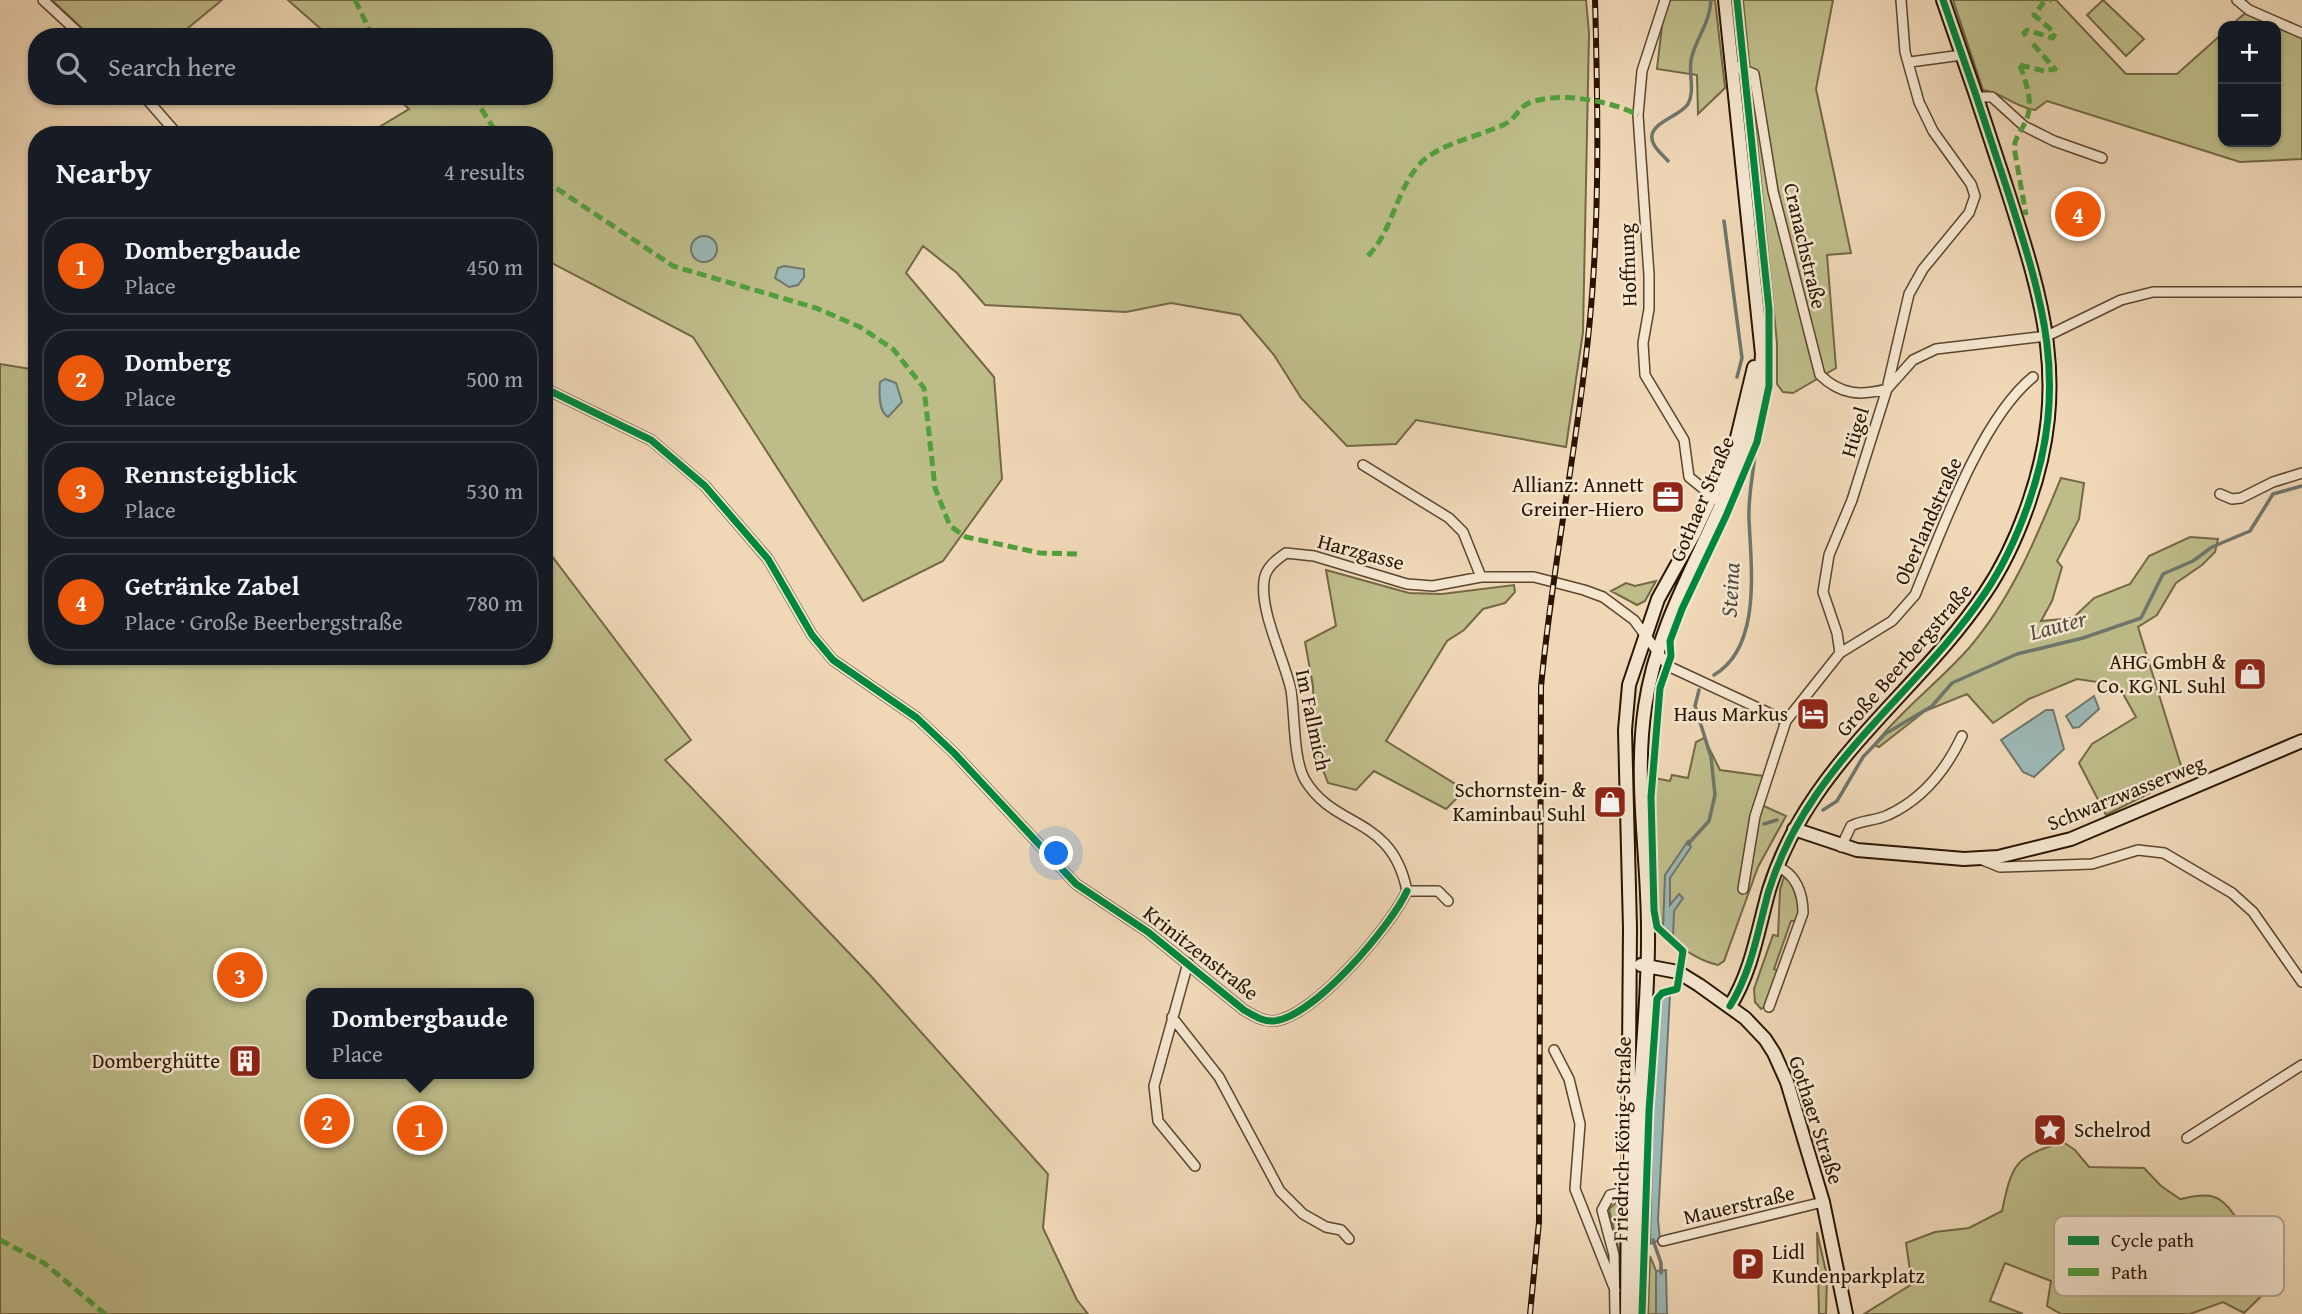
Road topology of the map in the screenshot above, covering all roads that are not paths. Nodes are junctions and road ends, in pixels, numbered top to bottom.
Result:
1 (43, 0) edge
2 (1665, 0) edge
3 (1725, 0) edge
4 (1901, 0) edge
5 (1943, 0) edge
6 (2237, 0) edge
7 (73, 28) edge
8 (2302, 33) edge
9 (1962, 55) junction
10 (1910, 62) junction
11 (1731, 65) junction
12 (1977, 97) junction
13 (152, 105) edge
14 (170, 126) edge
15 (2102, 158) dead end
16 (2302, 292) edge
17 (2047, 336) junction
18 (1759, 340) junction
19 (2033, 377) dead end
20 (1887, 389) junction
21 (553, 392) edge
22 (1363, 465) dead end
23 (2302, 473) edge
24 (2220, 494) dead end
25 (1712, 496) junction
26 (1724, 503) junction
27 (1481, 577) junction
28 (1264, 599) joint
29 (1645, 633) junction
30 (1657, 653) junction
31 (1840, 653) junction
32 (1786, 722) junction
33 (1962, 736) dead end
34 (2302, 741) edge
35 (1794, 829) junction
36 (1840, 847) junction
37 (1980, 859) junction
38 (1777, 867) junction
39 (1743, 889) dead end
40 (1407, 891) junction
41 (1448, 901) dead end
42 (1188, 963) junction
43 (1630, 965) junction
44 (1647, 965) junction
45 (2302, 982) edge
46 (1730, 1006) junction
47 (1769, 1007) dead end
48 (1172, 1017) junction
49 (1555, 1051) dead end
50 (2302, 1065) edge
51 (2187, 1138) dead end
52 (1195, 1166) dead end
53 (1629, 1191) junction
54 (1823, 1202) junction
55 (1349, 1239) dead end
56 (1663, 1241) dead end
57 (1615, 1290) junction
58 (1615, 1314) edge
59 (1627, 1314) edge
60 (1637, 1314) edge
61 (1846, 1314) edge

1 - 7 street
2 - 25 street, Hoffnung
3 - 11 main road, Gothaer Straße
4 - 10 street
5 - 9 main road, Große Beerbergstraße
6 - 8 street
9 - 10 street
9 - 12 main road, Große Beerbergstraße
10 - 20 street
11 - 18 main road, Gothaer Straße
11 - 20 street, Cranachstraße
12 - 15 street
12 - 17 main road, Große Beerbergstraße
13 - 14 street
16 - 17 street
17 - 20 street, Hügel
17 - 35 main road, Große Beerbergstraße
18 - 25 main road
18 - 26 main road, Gothaer Straße
19 - 31 street, Oberlandstraße
20 - 31 street, Hügel
21 - 42 street, Krinitzenstraße
22 - 27 street
23 - 24 street
25 - 26 street, Hoffnung
25 - 29 main road
26 - 30 main road, Gothaer Straße
27 - 28 street, Harzgasse
27 - 29 street, Harzgasse
28 - 40 street, Im Fallmich
29 - 30 street, Harzgasse
29 - 43 main road
30 - 32 street
30 - 44 main road, Gothaer Straße
31 - 32 street, Oberlandstraße
32 - 39 street, Oberlandstraße
33 - 36 street
34 - 37 main road, Schwarzwasserweg
35 - 36 main road, Schwarzwasserweg
35 - 38 main road, Große Beerbergstraße
36 - 37 main road, Schwarzwasserweg
37 - 45 street
38 - 46 main road, Große Beerbergstraße
38 - 47 street
40 - 41 street
40 - 42 street, Krinitzenstraße
42 - 48 street
43 - 44 main road, Gothaer Straße
43 - 53 main road, Friedrich-König-Straße
44 - 46 main road, Gothaer Straße
44 - 60 main road, Friedrich-König-Straße
46 - 54 main road, Gothaer Straße
48 - 52 street
48 - 55 street
49 - 57 street
50 - 51 street
53 - 57 street
53 - 59 main road, Friedrich-König-Straße
54 - 56 street, Mauerstraße
54 - 61 main road, Gothaer Straße
57 - 58 street

